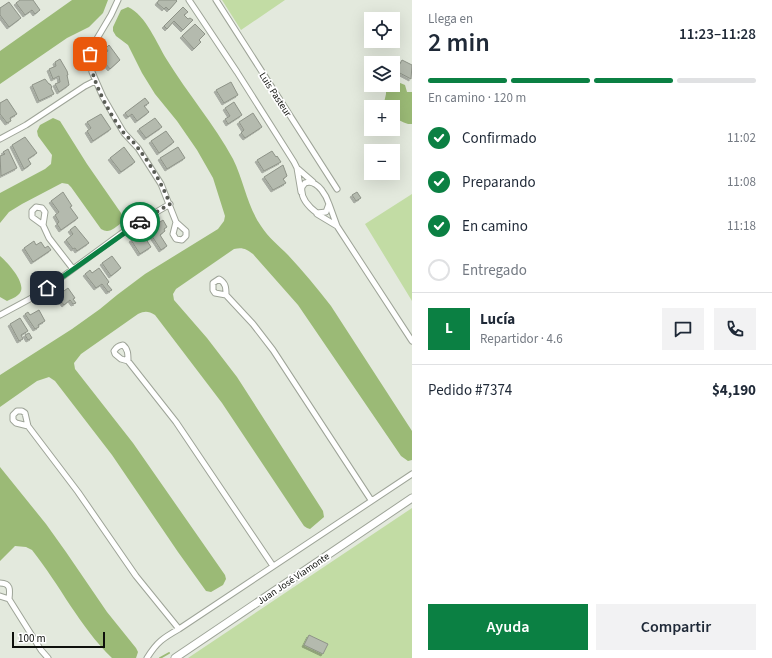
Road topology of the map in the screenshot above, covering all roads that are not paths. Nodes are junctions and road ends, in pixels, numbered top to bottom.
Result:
1 (118, 0) edge
2 (189, 0) edge
3 (216, 0) edge
4 (95, 81) junction
5 (0, 139) edge
6 (297, 168) junction
7 (312, 182) junction
8 (337, 189) dead end
9 (301, 192) junction
10 (170, 204) junction
11 (329, 204) junction
12 (317, 213) junction
13 (176, 222) dead end
14 (43, 225) dead end
15 (337, 226) junction
16 (72, 269) junction
17 (226, 295) dead end
18 (0, 315) edge
19 (412, 341) edge
20 (128, 360) dead end
21 (28, 426) dead end
22 (412, 474) edge
23 (412, 498) edge
24 (371, 500) junction
25 (273, 566) junction
26 (0, 583) edge
27 (0, 596) edge
28 (9, 599) junction
29 (179, 629) junction
30 (41, 650) junction
31 (43, 658) edge
32 (48, 658) edge
33 (147, 658) edge
34 (175, 658) edge

1 - 4 street
2 - 6 street
3 - 8 street, Luis Pasteur
4 - 5 street
4 - 10 street
6 - 7 street
6 - 9 street
7 - 9 street
7 - 11 street
9 - 12 street
10 - 13 street
10 - 16 street
11 - 12 street
11 - 15 street
12 - 15 street
14 - 16 street
15 - 19 street
16 - 18 street
17 - 24 street
20 - 25 street
21 - 29 street
22 - 24 street
23 - 34 street, Juan José Viamonte
24 - 25 street
25 - 29 street
26 - 28 street
27 - 28 street
28 - 30 street
29 - 33 street
30 - 31 street
30 - 32 street

